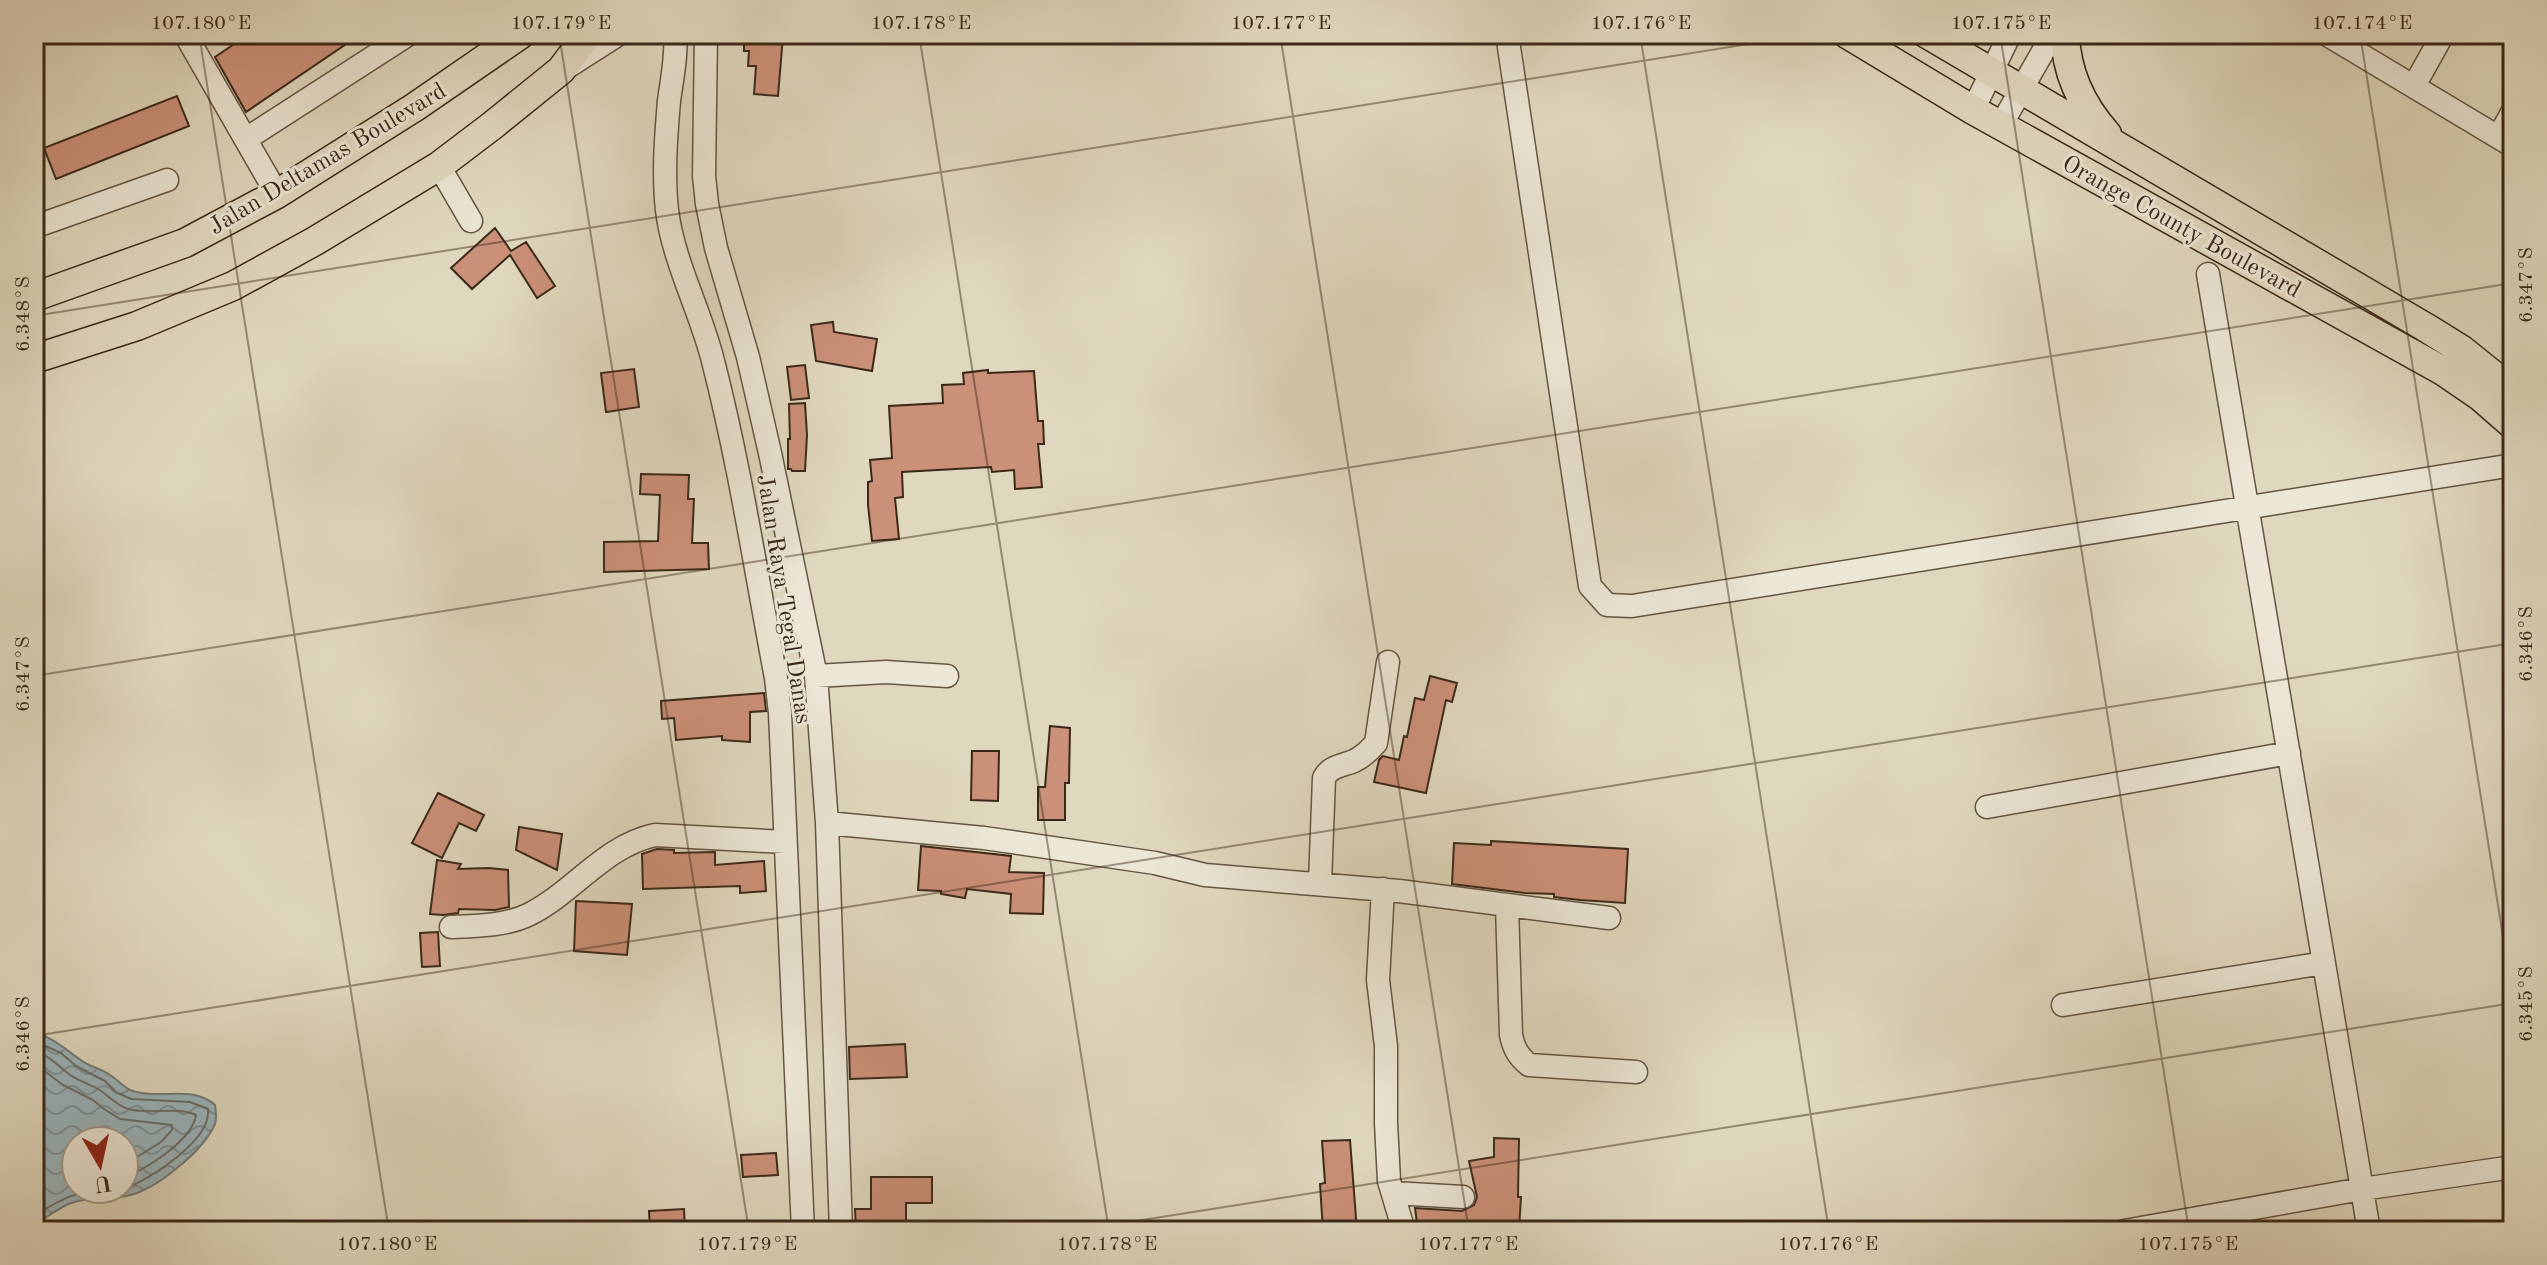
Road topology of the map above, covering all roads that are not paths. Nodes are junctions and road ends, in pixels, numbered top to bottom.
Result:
1 (185, 34) edge
2 (409, 34) edge
3 (521, 34) edge
4 (567, 34) edge
5 (588, 34) edge
6 (619, 34) edge
7 (675, 34) edge
8 (706, 34) edge
9 (1507, 34) edge
10 (1847, 34) edge
11 (1927, 34) edge
12 (2010, 34) edge
13 (2053, 34) edge
14 (2065, 34) edge
15 (2326, 34) edge
16 (2443, 34) edge
17 (561, 70) junction
18 (1993, 72) junction
19 (2414, 86) junction
20 (2022, 88) junction
21 (1973, 110) junction
22 (2513, 111) edge
23 (2001, 125) junction
24 (246, 139) junction
25 (2506, 141) edge
26 (2118, 146) junction
27 (439, 166) junction
28 (167, 180) dead end
29 (277, 194) junction
30 (471, 221) dead end
31 (34, 227) edge
32 (2208, 274) dead end
33 (34, 297) edge
34 (34, 359) edge
35 (2513, 391) edge
36 (2513, 425) edge
37 (2513, 465) edge
38 (2248, 508) junction
39 (1388, 662) dead end
40 (816, 676) junction
41 (947, 676) dead end
42 (821, 742) junction
43 (782, 745) junction
44 (2289, 753) junction
45 (1987, 807) dead end
46 (827, 823) junction
47 (785, 842) junction
48 (1320, 883) junction
49 (1383, 889) junction
50 (1507, 906) junction
51 (1609, 918) dead end
52 (451, 927) dead end
53 (2324, 963) junction
54 (2063, 1005) dead end
55 (1636, 1072) dead end
56 (838, 1162) junction
57 (801, 1163) junction
58 (2513, 1167) edge
59 (2362, 1189) junction
60 (1393, 1193) junction
61 (1463, 1197) dead end
62 (803, 1231) edge
63 (841, 1231) edge
64 (1404, 1231) edge
65 (2124, 1231) edge
66 (2369, 1231) edge

1 - 24 street
2 - 24 street
3 - 29 main road, Jalan Deltamas Boulevard
4 - 17 main road
5 - 17 main road
6 - 17 street
7 - 43 street, Jalan Raya Tegal Danas
8 - 40 street, Jalan Raya Tegal Danas
9 - 38 street
10 - 21 main road, Orange County Boulevard
11 - 18 main road, Orange County Boulevard
12 - 18 street
13 - 20 street
14 - 26 main road
15 - 19 street
16 - 19 street
17 - 27 main road
18 - 20 main road, Orange County Boulevard
18 - 21 street
19 - 25 street
20 - 23 street
20 - 26 main road, Orange County Boulevard
21 - 23 main road, Orange County Boulevard
22 - 25 street
23 - 36 main road, Orange County Boulevard
24 - 29 street
26 - 35 main road, Orange County Boulevard
27 - 30 street
27 - 34 main road
28 - 31 street
29 - 33 main road, Jalan Deltamas Boulevard
32 - 38 street
37 - 38 street
38 - 44 street
39 - 48 street
40 - 41 street
40 - 42 street, Jalan Raya Tegal Danas
42 - 43 street
42 - 46 street, Jalan Raya Tegal Danas
43 - 47 street, Jalan Raya Tegal Danas
44 - 45 street
44 - 53 street
46 - 48 street
46 - 56 street, Jalan Raya Tegal Danas
47 - 52 street
47 - 57 street, Jalan Raya Tegal Danas
48 - 49 street
49 - 50 street
49 - 60 street
50 - 51 street
50 - 55 street
53 - 54 street
53 - 59 street
56 - 57 street
56 - 63 street, Jalan Raya Tegal Danas
57 - 62 street, Jalan Raya Tegal Danas
58 - 59 street
59 - 65 street
59 - 66 street
60 - 61 street
60 - 64 street

